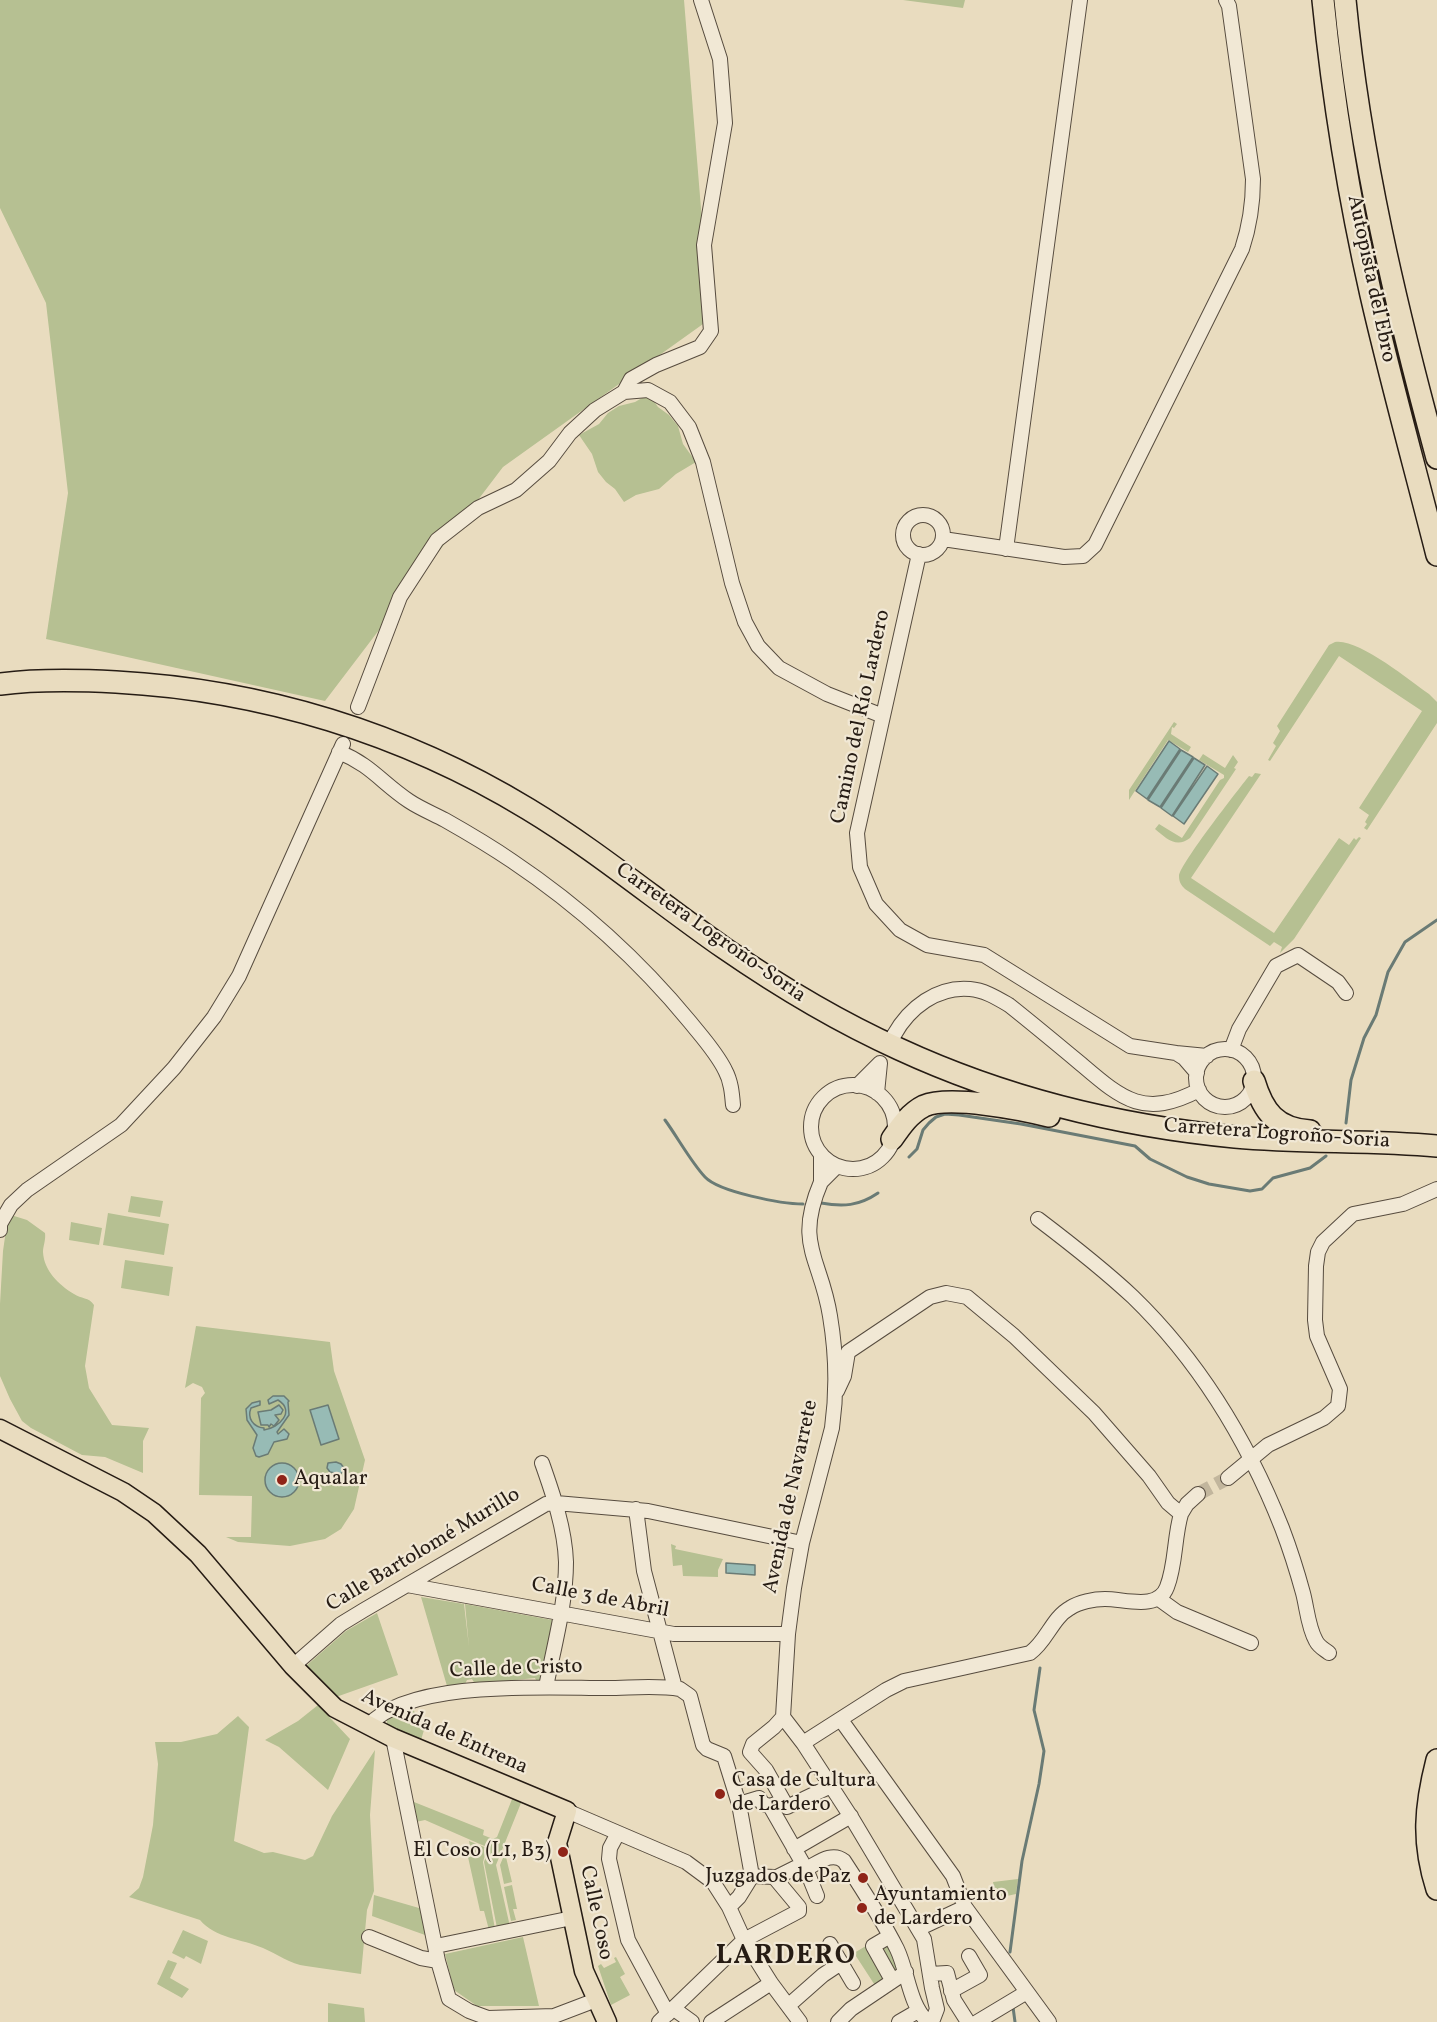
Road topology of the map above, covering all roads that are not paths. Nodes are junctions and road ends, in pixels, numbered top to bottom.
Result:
1 (701, 0) edge
2 (1080, 0) edge
3 (1226, 0) edge
4 (1323, 0) edge
5 (1345, 0) edge
6 (624, 392) junction
7 (1437, 458) edge
8 (943, 539) junction
9 (1006, 549) junction
10 (919, 554) junction
11 (1437, 555) edge
12 (0, 684) edge
13 (358, 707) dead end
14 (883, 716) junction
15 (1346, 993) dead end
16 (894, 1035) dead end
17 (1231, 1050) junction
18 (1176, 1053) junction
19 (1207, 1056) junction
20 (1197, 1073) junction
21 (1254, 1081) junction
22 (856, 1086) junction
23 (1199, 1090) junction
24 (877, 1093) junction
25 (733, 1105) dead end
26 (1234, 1137) junction
27 (892, 1139) junction
28 (1433, 1145) edge
29 (821, 1154) junction
30 (837, 1166) junction
31 (821, 1182) junction
32 (1437, 1189) edge
33 (1038, 1220) dead end
34 (0, 1230) edge
35 (834, 1396) junction
36 (0, 1429) edge
37 (1251, 1459) junction
38 (542, 1463) dead end
39 (1228, 1478) tunnel mouth
40 (1198, 1494) tunnel mouth
41 (556, 1503) junction
42 (636, 1509) junction
43 (1181, 1514) junction
44 (802, 1543) junction
45 (407, 1585) junction
46 (1159, 1599) junction
47 (560, 1613) junction
48 (659, 1632) junction
49 (788, 1634) junction
50 (1251, 1643) dead end
51 (1329, 1653) dead end
52 (292, 1666) junction
53 (546, 1687) junction
54 (675, 1688) junction
55 (783, 1717) junction
56 (841, 1720) junction
57 (368, 1726) junction
58 (393, 1738) junction
59 (803, 1743) junction
60 (750, 1752) junction
61 (1437, 1760) edge
62 (727, 1766) junction
63 (831, 1786) junction
64 (739, 1804) junction
65 (777, 1804) junction
66 (567, 1811) junction
67 (851, 1816) junction
68 (618, 1833) junction
69 (794, 1849) junction
70 (805, 1866) junction
71 (752, 1876) junction
72 (775, 1878) junction
73 (1437, 1889) edge
74 (817, 1896) dead end
75 (729, 1907) junction
76 (965, 1907) junction
77 (572, 1918) junction
78 (918, 1929) junction
79 (890, 1936) junction
80 (369, 1937) dead end
81 (744, 1940) junction
82 (830, 1944) dead end
83 (436, 1946) junction
84 (969, 1956) dead end
85 (438, 1962) junction
86 (841, 1963) junction
87 (906, 1972) junction
88 (930, 1974) junction
89 (892, 1980) junction
90 (771, 1983) junction
91 (853, 1983) dead end
92 (1027, 1992) junction
93 (953, 1997) junction
94 (596, 2000) junction
95 (789, 2006) junction
96 (918, 2010) junction
97 (667, 2015) edge
98 (933, 2018) edge
99 (607, 2022) edge
100 (692, 2022) edge
101 (711, 2022) edge
102 (800, 2022) edge
103 (838, 2022) edge
104 (898, 2022) edge
105 (968, 2022) edge
106 (977, 2022) edge
107 (1049, 2022) edge

1 - 6 street
2 - 9 street
3 - 9 street
4 - 11 highway, Autopista del Ebro
5 - 7 highway, Autopista del Ebro
6 - 13 street
6 - 14 street
8 - 9 street
8 - 10 street
8 - 10 street
10 - 14 street, Camino del Río Lardero
12 - 26 highway, Carretera Logroño-Soria
14 - 18 street, Camino del Río Lardero
15 - 17 street
16 - 23 street
17 - 19 street
17 - 21 street
18 - 19 street, Camino del Río Lardero
18 - 20 street
19 - 20 street
20 - 23 street
21 - 23 street
21 - 28 highway
22 - 24 street
22 - 24 street
22 - 29 street
24 - 27 street
25 - 34 street
26 - 27 highway
26 - 28 highway, Carretera Logroño-Soria
27 - 30 street
29 - 30 street
29 - 31 street
30 - 31 street
31 - 35 street, Avenida de Navarrete
32 - 37 street
33 - 37 street
35 - 43 street
35 - 44 street, Avenida de Navarrete
36 - 52 main road, Avenida de Entrena
37 - 39 street
37 - 51 street
38 - 41 street
40 - 43 street
41 - 42 street, Calle Bartolomé Murillo
41 - 45 street, Calle Bartolomé Murillo
41 - 47 street
42 - 44 street, Calle Bartolomé Murillo
42 - 48 street
43 - 46 street
44 - 49 street, Avenida de Navarrete
45 - 47 street, Calle 3 de Abril
45 - 52 street, Calle Bartolomé Murillo
46 - 50 street
46 - 56 street
47 - 48 street, Calle 3 de Abril
47 - 53 street
48 - 49 street, Calle 3 de Abril
48 - 54 street
49 - 55 street, Avenida de Navarrete
52 - 57 main road, Avenida de Entrena
53 - 54 street, Calle de Cristo
53 - 57 street, Calle de Cristo
54 - 62 street
55 - 59 street
55 - 60 street
56 - 59 street
56 - 76 street
57 - 58 main road, Avenida de Entrena
58 - 66 main road, Avenida de Entrena
58 - 83 street
59 - 63 street
60 - 62 street
60 - 65 street
61 - 73 highway
62 - 64 street
63 - 65 street
63 - 67 street
64 - 65 street
64 - 71 street
65 - 69 street
66 - 68 street, Avenida de Entrena
66 - 77 main road, Calle Coso
67 - 69 street
67 - 78 street
68 - 75 street, Avenida de Entrena
68 - 97 street
69 - 70 street
70 - 72 street
70 - 74 street
70 - 79 street
71 - 72 street
71 - 75 street
72 - 81 street
75 - 81 street, Avenida de Entrena
76 - 78 street
76 - 92 street
77 - 83 street
77 - 94 main road, Calle Coso
78 - 88 street
79 - 87 street
79 - 89 street
80 - 85 street
81 - 90 street, Avenida de Entrena
81 - 97 street
82 - 86 street
83 - 85 street
84 - 93 street
85 - 94 street
86 - 91 street
86 - 95 street
87 - 89 street
87 - 96 street
88 - 93 street
88 - 98 street
89 - 103 street
90 - 95 street, Avenida de Entrena
90 - 101 street
92 - 106 street
92 - 107 street
93 - 98 street
93 - 105 street
94 - 99 main road, Calle Coso
95 - 102 street, Avenida de Entrena
96 - 98 street
96 - 104 street
97 - 100 street

